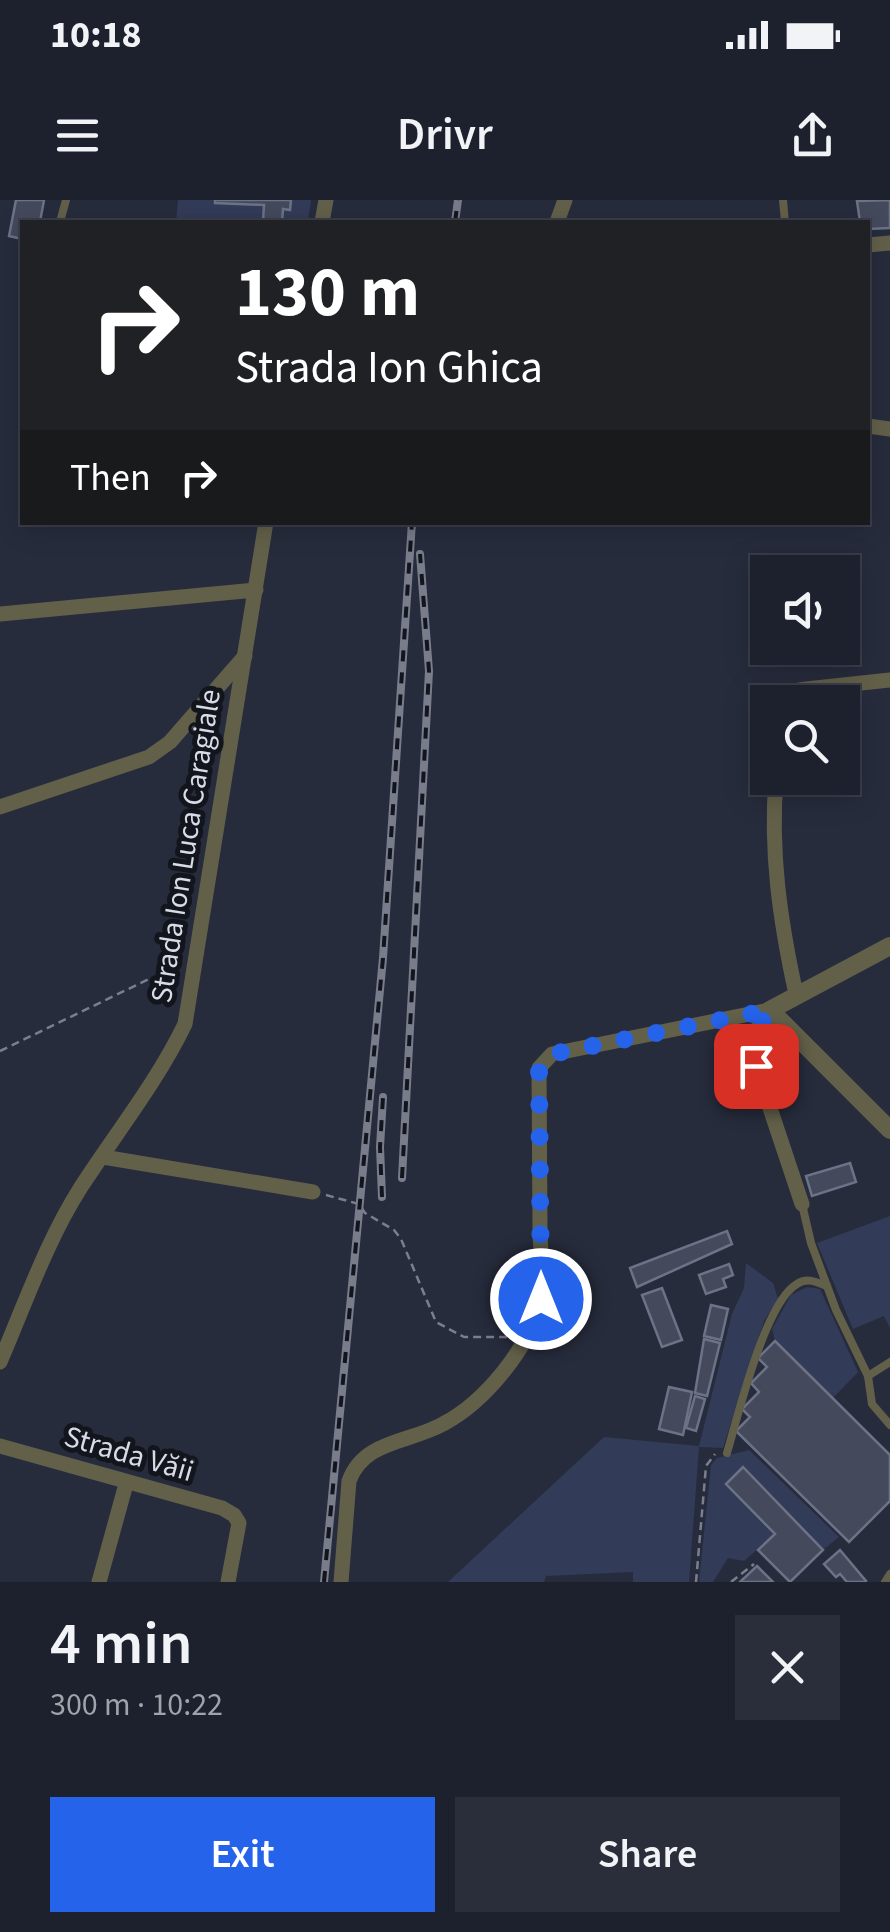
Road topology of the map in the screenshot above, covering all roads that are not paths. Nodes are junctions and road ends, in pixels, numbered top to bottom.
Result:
1 (266, 525) edge
2 (256, 590) junction
3 (0, 614) edge
4 (245, 656) junction
5 (890, 680) edge
6 (838, 685) edge
7 (775, 795) edge
8 (0, 806) edge
9 (890, 946) edge
10 (796, 994) junction
11 (770, 1010) junction
12 (890, 1130) edge
13 (103, 1157) junction
14 (313, 1192) road end
15 (802, 1204) joint
16 (827, 1286) junction
17 (0, 1362) edge
18 (890, 1362) edge
19 (868, 1376) junction
20 (890, 1425) edge
21 (0, 1446) edge
22 (727, 1453) road end
23 (126, 1484) junction
24 (890, 1574) edge
25 (99, 1582) edge
26 (228, 1582) edge
27 (341, 1582) edge
28 (885, 1582) edge

1 - 2 street, Strada Ion Luca Caragiale
2 - 3 street
2 - 4 street, Strada Ion Luca Caragiale
4 - 8 street
4 - 13 street, Strada Ion Luca Caragiale
5 - 6 street
7 - 10 street
9 - 10 street
10 - 11 street
11 - 12 street
11 - 15 street
11 - 27 street
13 - 14 street
13 - 17 street, Strada Ion Luca Caragiale
15 - 16 lane
16 - 19 lane
16 - 22 lane
18 - 19 lane
19 - 20 lane
21 - 23 street, Strada Văii
23 - 25 street
23 - 26 street, Strada Văii
24 - 28 lane

